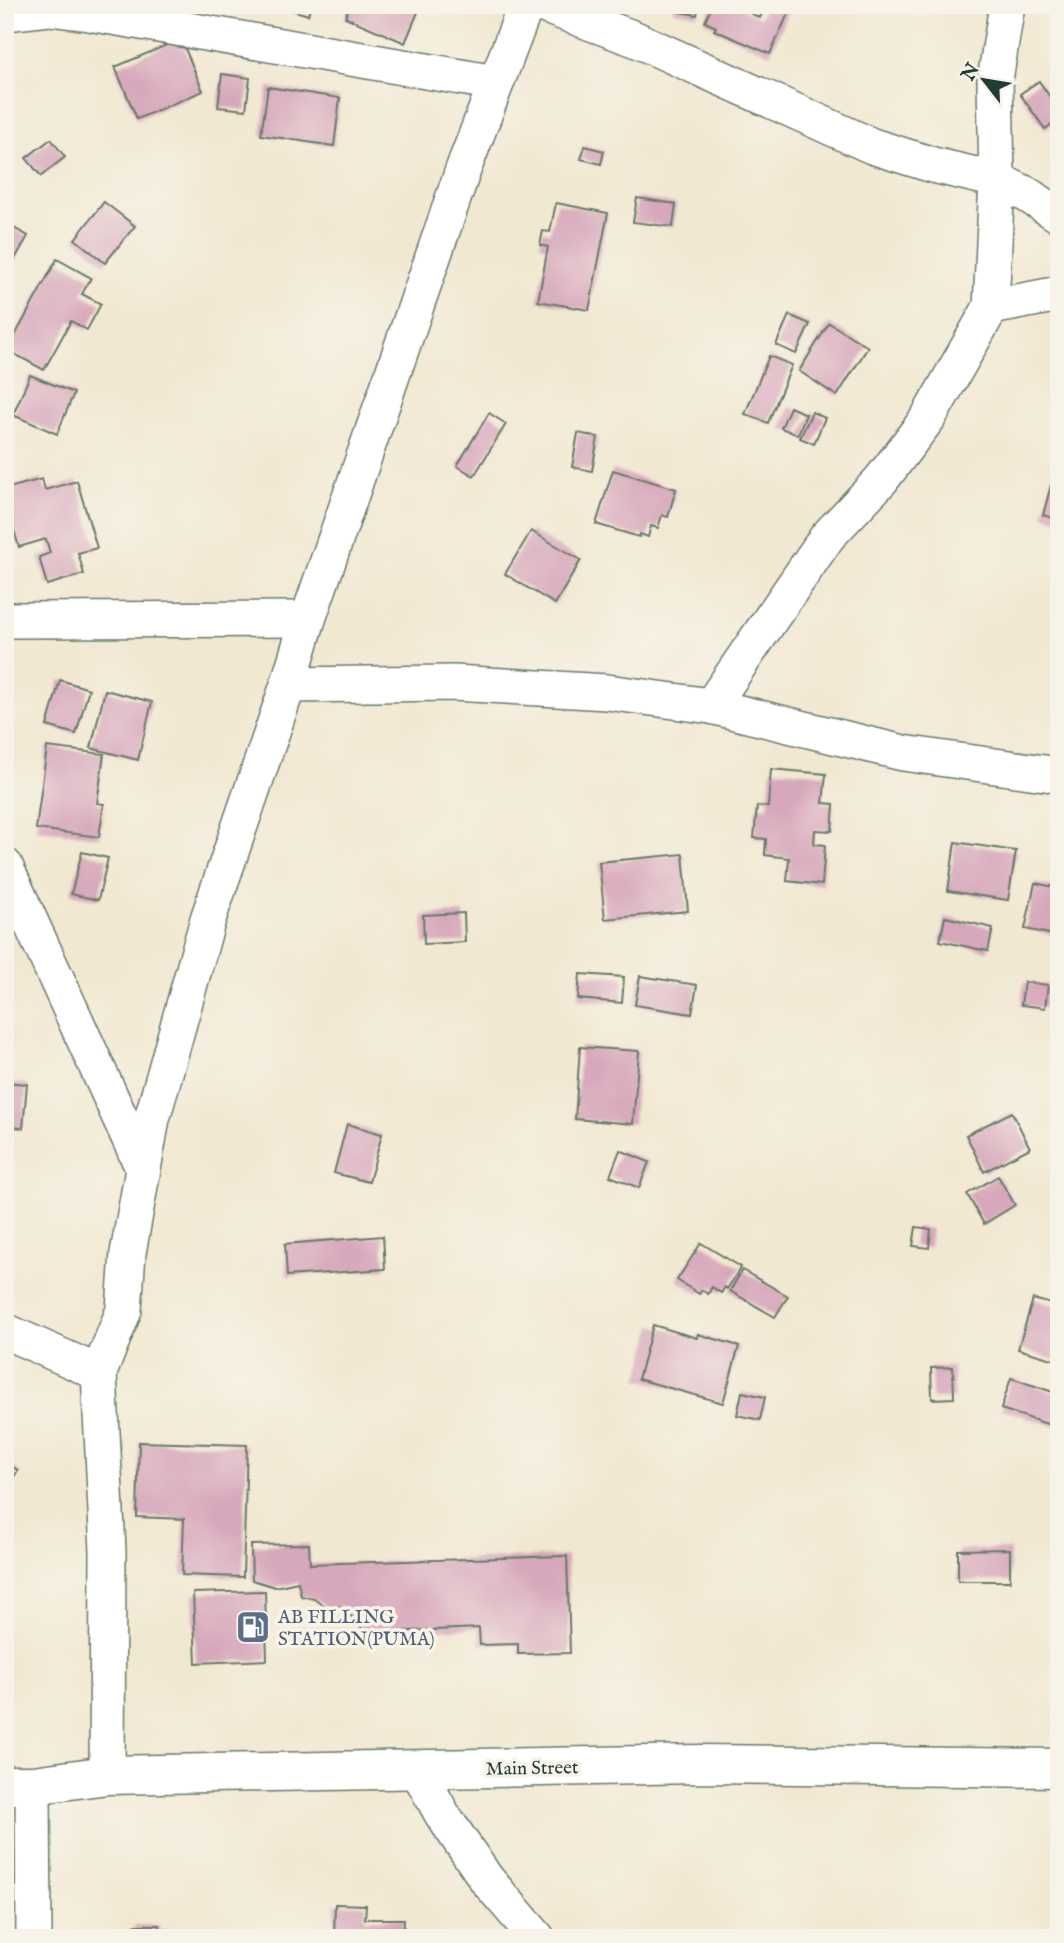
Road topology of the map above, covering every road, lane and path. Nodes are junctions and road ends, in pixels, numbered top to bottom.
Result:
1 (526, 5) edge
2 (543, 5) edge
3 (1007, 5) edge
4 (5, 13) edge
5 (496, 83) junction
6 (996, 180) junction
7 (1059, 215) edge
8 (1059, 293) edge
9 (990, 307) junction
10 (308, 619) junction
11 (5, 620) edge
12 (288, 685) junction
13 (711, 706) junction
14 (1059, 775) edge
15 (5, 866) edge
16 (143, 1168) junction
17 (5, 1331) edge
18 (99, 1373) junction
19 (1059, 1768) edge
20 (417, 1769) junction
21 (107, 1775) junction
22 (19, 1785) edge
23 (34, 1938) edge
24 (537, 1938) edge

1 - 5 street
2 - 6 street
3 - 6 street
4 - 5 street
5 - 10 street
6 - 7 street
6 - 9 street
8 - 9 street
9 - 13 street
10 - 11 street
10 - 12 street
12 - 13 street
12 - 16 street
13 - 14 street
15 - 16 street
16 - 18 street
17 - 18 street
18 - 21 street
19 - 20 highway, Main Street
20 - 21 highway, Main Street
20 - 24 street
21 - 22 highway, Main Street
22 - 23 street

